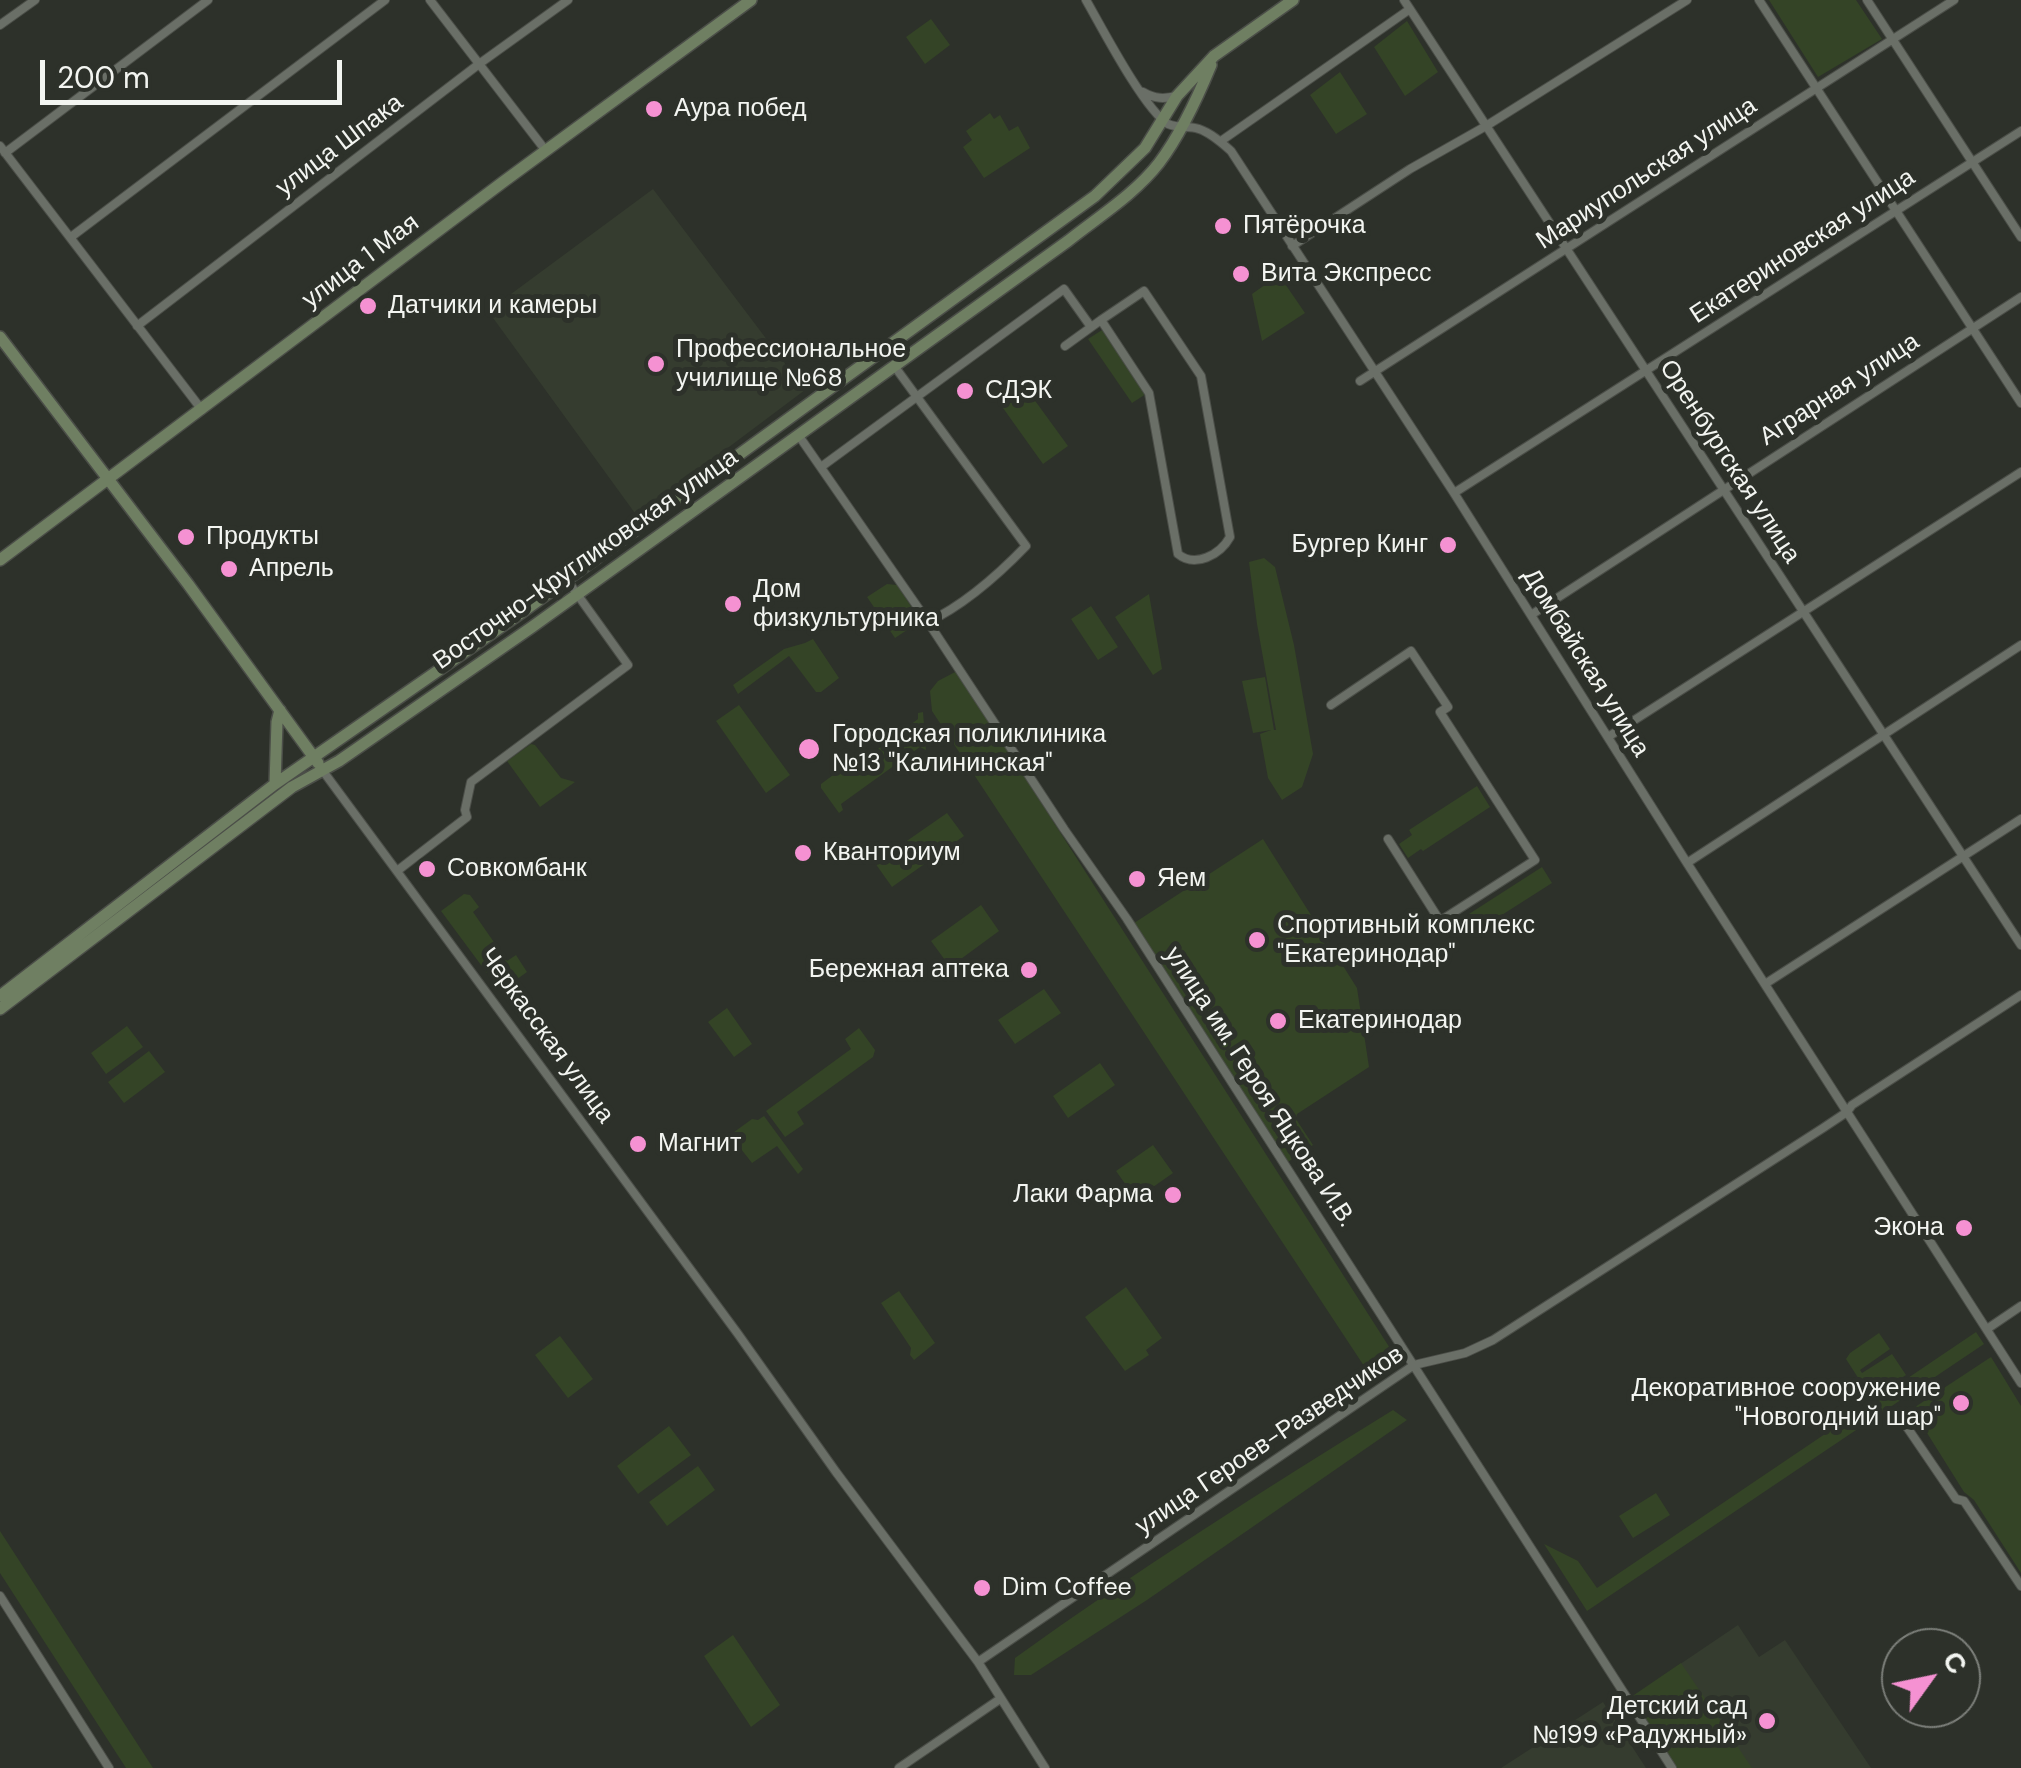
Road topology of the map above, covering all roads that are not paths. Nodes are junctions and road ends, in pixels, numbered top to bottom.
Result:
1 (34, 0) edge
2 (208, 0) edge
3 (385, 0) edge
4 (430, 0) edge
5 (568, 0) edge
6 (751, 0) edge
7 (1086, 0) edge
8 (1293, 0) edge
9 (1404, 0) edge
10 (1688, 0) edge
11 (1760, 0) edge
12 (1867, 0) edge
13 (1954, 0) edge
14 (1410, 9) junction
15 (0, 26) edge
16 (1893, 40) junction
17 (1214, 56) junction
18 (479, 64) junction
19 (1818, 88) junction
20 (1139, 90) junction
21 (1177, 96) junction
22 (1163, 120) junction
23 (1486, 126) junction
24 (1180, 128) junction
25 (2021, 131) edge
26 (1221, 142) junction
27 (3, 150) edge
28 (546, 151) junction
29 (1972, 163) junction
30 (1095, 196) junction
31 (1106, 210) junction
32 (1896, 211) junction
33 (2021, 236) edge
34 (71, 237) junction
35 (1292, 246) junction
36 (1567, 249) junction
37 (2021, 297) edge
38 (1101, 320) junction
39 (137, 326) junction
40 (1091, 327) junction
41 (1972, 328) junction
42 (0, 337) edge
43 (1065, 346) dead end
44 (895, 367) junction
45 (1646, 371) junction
46 (1374, 372) junction
47 (1360, 381) dead end
48 (917, 398) junction
49 (2021, 403) edge
50 (202, 410) junction
51 (799, 436) junction
52 (821, 468) junction
53 (2021, 472) edge
54 (108, 479) junction
55 (1724, 490) junction
56 (1454, 493) junction
57 (0, 560) edge
58 (567, 580) junction
59 (577, 595) junction
60 (1803, 611) junction
61 (1531, 615) junction
62 (928, 622) junction
63 (2021, 645) edge
64 (1331, 704) dead end
65 (280, 710) junction
66 (1883, 734) junction
67 (1608, 737) junction
68 (315, 757) junction
69 (324, 771) junction
70 (276, 784) junction
71 (2021, 818) edge
72 (1388, 839) dead end
73 (1963, 857) junction
74 (1687, 863) junction
75 (397, 871) junction
76 (2021, 946) edge
77 (1765, 984) junction
78 (2021, 995) edge
79 (0, 996) edge
80 (0, 1010) edge
81 (1847, 1112) junction
82 (2021, 1306) edge
83 (1987, 1329) junction
84 (1414, 1364) junction
85 (2021, 1383) edge
86 (1898, 1414) dead end
87 (2021, 1586) edge
88 (0, 1596) edge
89 (978, 1662) junction
90 (1000, 1699) junction
91 (109, 1768) edge
92 (899, 1768) edge
93 (1045, 1768) edge
94 (1672, 1768) edge

1 - 15 street
2 - 27 street
3 - 34 street
4 - 18 street
5 - 18 street, улица Шпака
6 - 28 street, улица 1 Мая
7 - 20 street
8 - 17 street, Восточно-Кругликовская улица
9 - 14 street, Оренбургская улица
10 - 23 street
11 - 19 street
12 - 16 street
13 - 16 street, Мариупольская улица
14 - 23 street, Оренбургская улица
14 - 26 street
16 - 19 street, Мариупольская улица
16 - 29 street
17 - 21 street, Восточно-Кругликовская улица
17 - 24 street, Восточно-Кругликовская улица
18 - 28 street
18 - 39 street, улица Шпака
19 - 32 street
19 - 36 street, Мариупольская улица
20 - 21 street
20 - 22 street
21 - 22 street, Восточно-Кругликовская улица
22 - 24 street
22 - 30 street, Восточно-Кругликовская улица
23 - 35 street
23 - 36 street, Оренбургская улица
24 - 26 street
24 - 31 street, Восточно-Кругликовская улица
25 - 29 street, Екатериновская улица
26 - 35 street, Домбайская улица
27 - 34 street
28 - 50 street, улица 1 Мая
29 - 32 street, Екатериновская улица
29 - 33 street
30 - 31 street
30 - 58 street, Восточно-Кругликовская улица
31 - 44 street, Восточно-Кругликовская улица
32 - 41 street
32 - 45 street, Екатериновская улица
34 - 39 street
35 - 46 street, Домбайская улица
36 - 45 street, Оренбургская улица
36 - 46 street, Мариупольская улица
37 - 41 street, Аграрная улица
38 - 38 street
38 - 40 street
39 - 50 street
40 - 43 street
40 - 48 street
41 - 49 street
41 - 55 street, Аграрная улица
42 - 54 street, Черкасская улица
44 - 48 street
44 - 51 street, Восточно-Кругликовская улица
45 - 55 street, Оренбургская улица
45 - 56 street, Екатериновская улица
46 - 47 street, Мариупольская улица
46 - 56 street, Домбайская улица
48 - 52 street
48 - 62 street
50 - 54 street, улица 1 Мая
51 - 52 street, улица им. Героя Яцкова И.В.
51 - 59 street, Восточно-Кругликовская улица
52 - 62 street, улица им. Героя Яцкова И.В.
53 - 60 street
54 - 57 street, улица 1 Мая
54 - 65 street, Черкасская улица
55 - 60 street, Оренбургская улица
55 - 61 street, Аграрная улица
56 - 61 street, Домбайская улица
58 - 59 street
58 - 68 street, Восточно-Кругликовская улица
59 - 69 street, Восточно-Кругликовская улица
59 - 75 street
60 - 66 street, Оренбургская улица
60 - 67 street
61 - 67 street, Домбайская улица
62 - 84 street, улица им. Героя Яцкова И.В.
63 - 66 street
64 - 72 street
65 - 68 street, Черкасская улица
65 - 70 street
66 - 73 street, Оренбургская улица
66 - 74 street
67 - 74 street, Домбайская улица
68 - 69 street, Черкасская улица
68 - 70 street, Восточно-Кругликовская улица
69 - 75 street, Черкасская улица
69 - 80 street, Восточно-Кругликовская улица
70 - 79 street, Восточно-Кругликовская улица
71 - 73 street
73 - 76 street, Оренбургская улица
73 - 77 street
74 - 77 street, Домбайская улица
75 - 89 street, Черкасская улица
77 - 81 street, Домбайская улица
78 - 81 street, улица Героев-Разведчиков
81 - 83 street, Домбайская улица
81 - 84 street, улица Героев-Разведчиков
82 - 83 street
83 - 85 street, Домбайская улица
84 - 89 street, улица Героев-Разведчиков
84 - 94 street, улица им. Героя Яцкова И.В.
86 - 87 street
88 - 91 street
89 - 90 street, Черкасская улица
90 - 92 street
90 - 93 street, Черкасская улица

